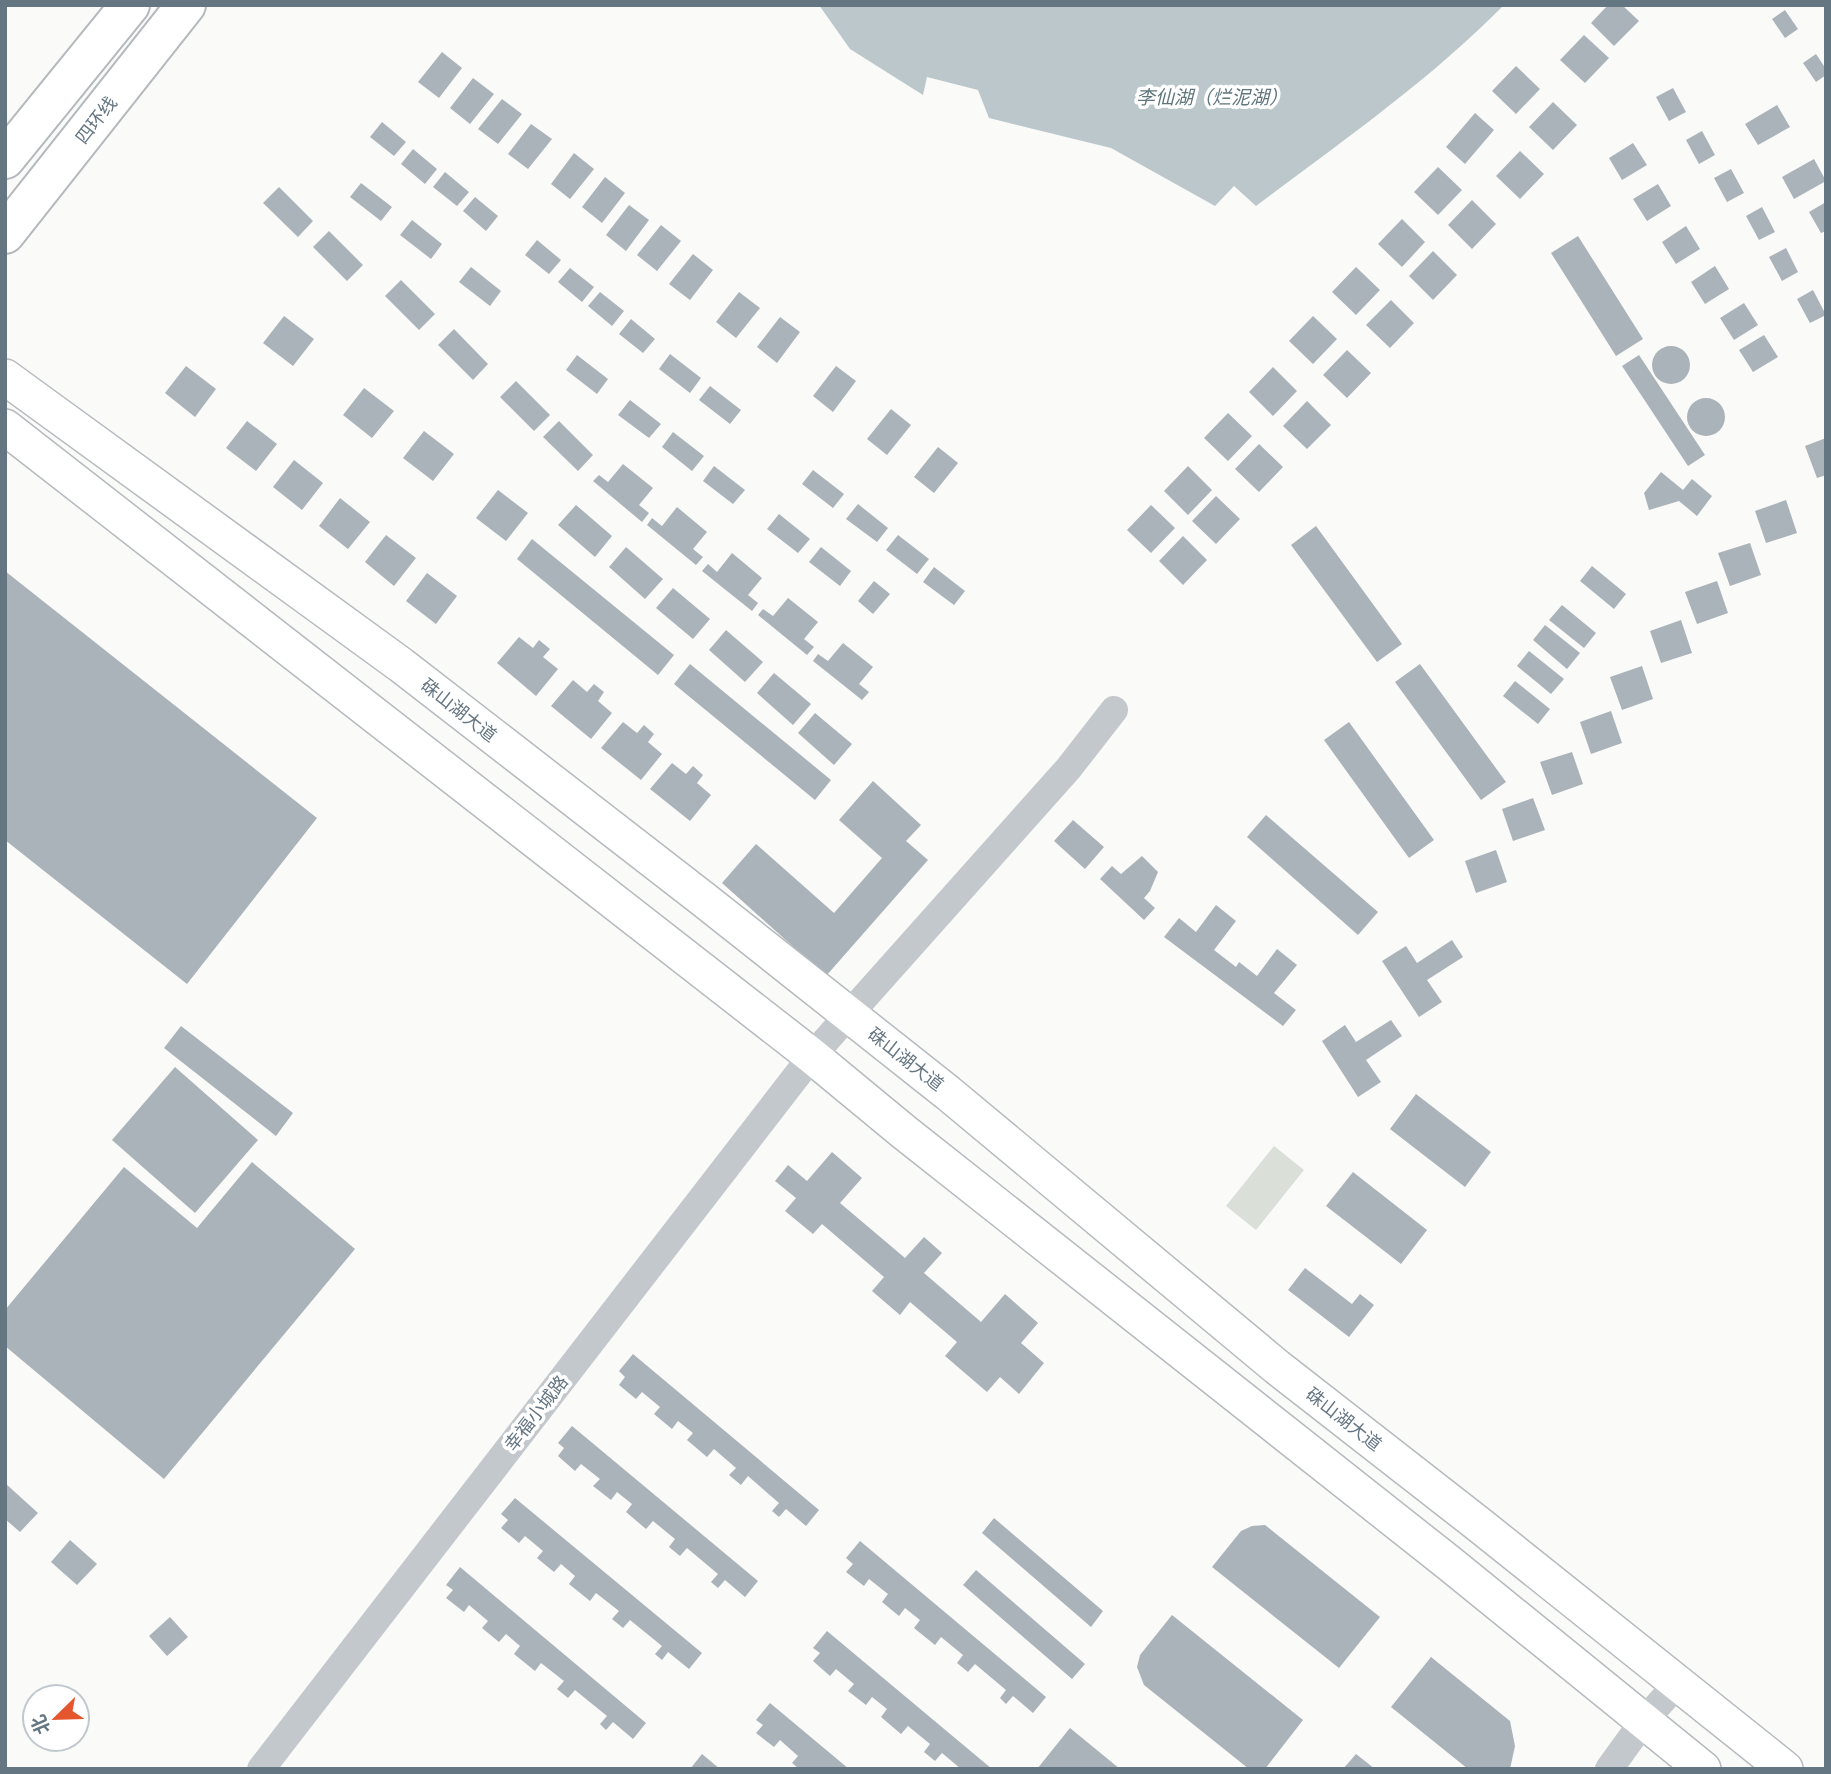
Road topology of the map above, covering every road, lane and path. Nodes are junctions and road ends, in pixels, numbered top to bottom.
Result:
1 (130, 5) edge
2 (177, 5) edge
3 (186, 5) edge
4 (5, 159) edge
5 (5, 215) edge
6 (5, 234) edge
7 (5, 377) edge
8 (5, 427) edge
9 (1114, 710) dead end
10 (849, 1014) junction
11 (812, 1056) junction
12 (1678, 1683) junction
13 (1643, 1722) junction
14 (261, 1769) edge
15 (1609, 1769) edge
16 (1703, 1769) edge
17 (1785, 1769) edge

1 - 4 highway
2 - 5 main road
3 - 6 highway, 四环线
7 - 10 main road, 硃山湖大道
8 - 11 main road
9 - 10 street, 幸福小城路
10 - 11 street, 幸福小城路
10 - 12 main road, 硃山湖大道
11 - 13 main road
11 - 14 street, 幸福小城路
12 - 13 street
12 - 17 main road, 硃山湖大道
13 - 15 street
13 - 16 main road

